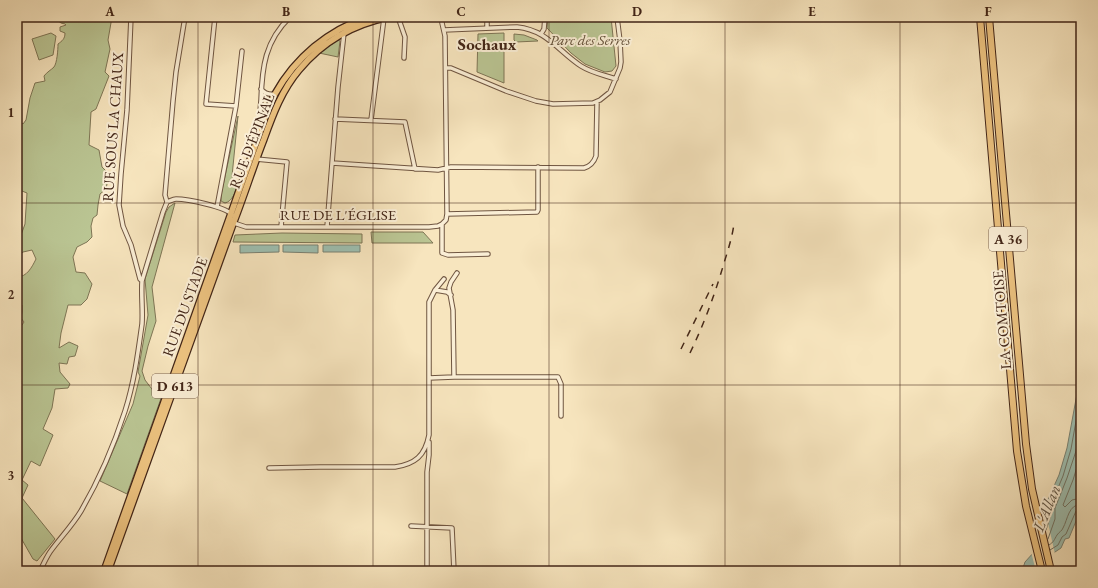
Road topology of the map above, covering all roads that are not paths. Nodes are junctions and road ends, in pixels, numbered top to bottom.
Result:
1 (131, 17) edge
2 (185, 17) edge
3 (215, 17) edge
4 (290, 17) edge
5 (368, 17) edge
6 (398, 17) edge
7 (442, 17) edge
8 (487, 17) edge
9 (545, 17) edge
10 (617, 17) edge
11 (980, 17) edge
12 (989, 17) edge
13 (387, 18) edge
14 (354, 22) edge
15 (487, 28) junction
16 (343, 30) junction
17 (444, 30) junction
18 (542, 34) junction
19 (242, 52) dead end
20 (404, 58) dead end
21 (446, 68) junction
22 (616, 79) junction
23 (261, 89) junction
24 (275, 94) junction
25 (597, 102) junction
26 (236, 106) junction
27 (335, 119) junction
28 (371, 120) junction
29 (261, 129) junction
30 (256, 159) junction
31 (549, 162) dead end
32 (332, 164) junction
33 (538, 167) junction
34 (549, 167) junction
35 (415, 169) junction
36 (446, 169) junction
37 (167, 202) junction
38 (217, 207) junction
39 (232, 213) junction
40 (446, 214) junction
41 (234, 223) junction
42 (442, 224) junction
43 (226, 227) junction
44 (281, 227) junction
45 (327, 227) junction
46 (488, 254) dead end
47 (457, 273) dead end
48 (444, 279) dead end
49 (142, 281) junction
50 (435, 290) junction
51 (451, 295) junction
52 (454, 377) junction
53 (429, 378) junction
54 (560, 416) dead end
55 (430, 435) junction
56 (269, 468) dead end
57 (411, 526) dead end
58 (427, 528) junction
59 (115, 547) junction
60 (40, 571) edge
61 (104, 571) edge
62 (108, 571) edge
63 (427, 571) edge
64 (454, 571) edge
65 (1042, 571) edge
66 (1051, 571) edge

1 - 49 street, RUE SOUS LA CHAUX
2 - 37 street
3 - 26 street
4 - 23 street
5 - 14 main road, RUE D'ÉPINAL / D 613
6 - 20 street
7 - 17 street
8 - 15 street
9 - 18 street
10 - 22 street
11 - 65 highway, LA COMTOISE / A 36
12 - 66 highway, LA COMTOISE / A 36
13 - 14 main road, RUE D'ÉPINAL / D 613
13 - 28 street
14 - 16 main road, RUE D'ÉPINAL / D 613
15 - 17 street
15 - 18 street
16 - 24 main road, RUE D'ÉPINAL / D 613
16 - 27 street
16 - 30 main road, RUE D'ÉPINAL / D 613
17 - 21 street
18 - 22 street
19 - 26 street
21 - 25 street
21 - 36 street
22 - 25 street
23 - 24 street
23 - 29 street
24 - 29 main road, RUE D'ÉPINAL / D 613
25 - 34 street
26 - 38 street
27 - 28 street
27 - 32 street
28 - 35 street
29 - 39 main road, RUE D'ÉPINAL / D 613
30 - 41 main road, RUE D'ÉPINAL / D 613
30 - 44 street
31 - 34 street
32 - 35 street
32 - 45 street
33 - 34 street
33 - 36 street
33 - 40 street
35 - 36 street
36 - 40 street
37 - 38 street
37 - 49 street
38 - 39 street
39 - 41 street
39 - 43 main road, RUE DU STADE / D 613
40 - 42 street
41 - 43 street
41 - 44 street, RUE DE L'ÉGLISE
41 - 59 main road, RUE DU STADE / D 613
42 - 45 street, RUE DE L'ÉGLISE
42 - 46 street
43 - 59 main road, RUE DU STADE / D 613
44 - 45 street, RUE DE L'ÉGLISE
47 - 51 street
48 - 50 street
49 - 60 street, RUE SOUS LA CHAUX
50 - 51 street
50 - 53 street
51 - 52 street
52 - 53 street
52 - 54 street
53 - 55 street
55 - 56 street
55 - 58 street
57 - 58 street
58 - 63 street
58 - 64 street
59 - 61 main road, D 613
59 - 62 main road, D 613

